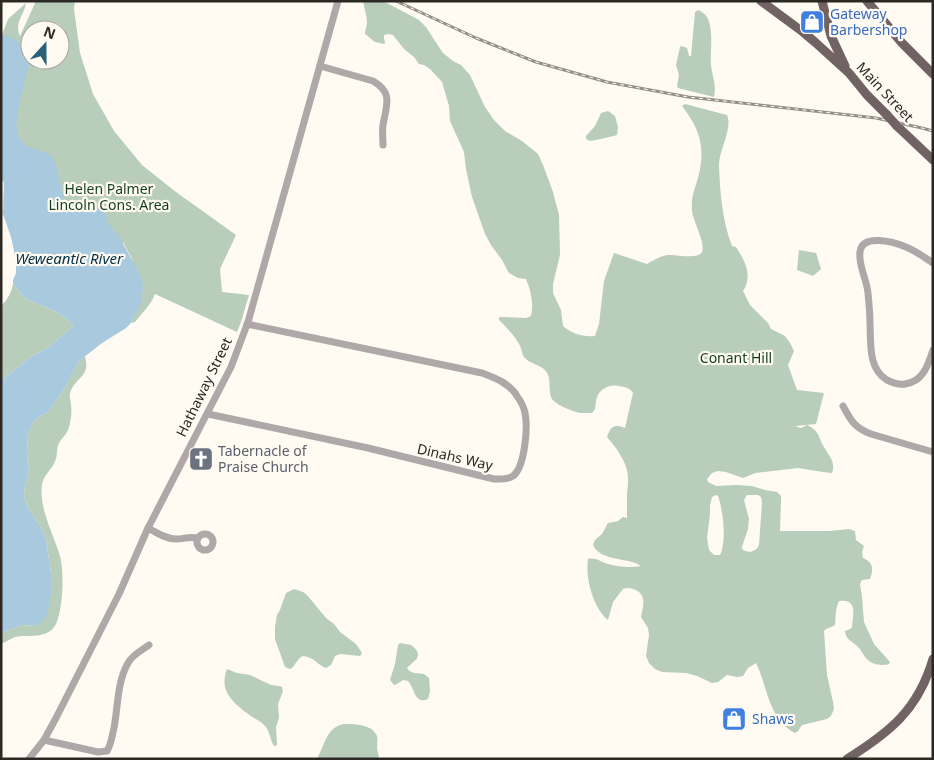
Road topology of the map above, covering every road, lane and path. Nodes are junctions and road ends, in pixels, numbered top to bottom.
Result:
1 (338, 1) edge
2 (761, 1) edge
3 (822, 1) edge
4 (867, 1) edge
5 (808, 36) junction
6 (832, 39) junction
7 (816, 43) junction
8 (320, 66) junction
9 (849, 73) junction
10 (933, 74) edge
11 (383, 145) dead end
12 (933, 160) edge
13 (933, 263) edge
14 (247, 324) junction
15 (933, 350) edge
16 (843, 406) dead end
17 (208, 414) junction
18 (933, 452) edge
19 (148, 528) junction
20 (197, 538) dead end
21 (149, 645) dead end
22 (933, 659) edge
23 (44, 740) junction
24 (30, 759) edge
25 (847, 759) edge

1 - 8 street, Hathaway Street
2 - 5 main road, Main Street
3 - 6 main road
4 - 10 main road
5 - 6 main road
5 - 7 main road, Main Street
6 - 7 main road
6 - 9 main road
7 - 9 main road, Main Street
8 - 11 street
8 - 14 street, Hathaway Street
9 - 12 main road, Main Street, bridge
13 - 15 street
14 - 17 street, Hathaway Street
14 - 17 street, Dinahs Way
16 - 18 street
17 - 19 street, Hathaway Street
19 - 20 street
19 - 23 street, Hathaway Street
21 - 23 street
22 - 25 main road
23 - 24 street, Hathaway Street

